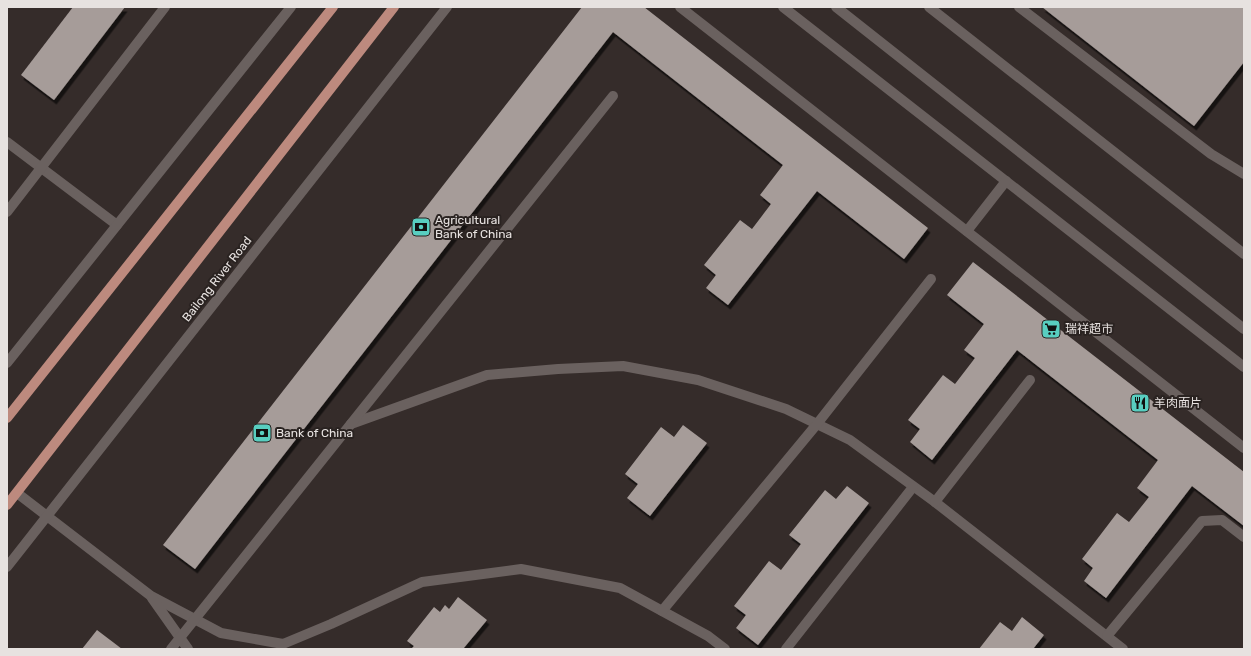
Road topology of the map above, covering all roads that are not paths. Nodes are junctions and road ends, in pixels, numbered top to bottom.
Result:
1 (165, 7) edge
2 (291, 7) edge
3 (333, 7) edge
4 (394, 7) edge
5 (447, 7) edge
6 (680, 7) edge
7 (784, 7) edge
8 (836, 7) edge
9 (929, 7) edge
10 (1019, 7) edge
11 (613, 96) dead end
12 (7, 142) edge
13 (41, 168) junction
14 (1244, 174) edge
15 (1006, 181) junction
16 (7, 212) edge
17 (117, 225) junction
18 (967, 231) junction
19 (1244, 254) edge
20 (931, 279) dead end
21 (1244, 329) edge
22 (7, 363) edge
23 (1244, 367) edge
24 (1030, 380) dead end
25 (7, 418) edge
26 (351, 424) junction
27 (817, 424) junction
28 (1244, 448) edge
29 (913, 486) junction
30 (16, 493) junction
31 (935, 502) junction
32 (7, 505) edge
33 (47, 516) junction
34 (1244, 537) edge
35 (7, 567) edge
36 (150, 596) junction
37 (662, 611) junction
38 (195, 619) junction
39 (1107, 636) junction
40 (179, 637) junction
41 (171, 649) edge
42 (188, 649) edge
43 (725, 649) edge
44 (786, 649) edge
45 (1123, 649) edge

1 - 13 street
2 - 17 street
3 - 25 main road
4 - 30 main road
5 - 33 street, Bailong River Road
6 - 18 street
7 - 15 street
8 - 21 street
9 - 19 street
10 - 14 street
11 - 26 street
12 - 13 street
13 - 16 street
13 - 17 street
15 - 18 street
15 - 23 street
17 - 22 street
18 - 28 street
20 - 27 street
24 - 31 street
26 - 27 street
26 - 38 street
27 - 29 street
27 - 37 street
29 - 31 street
29 - 44 street
30 - 32 main road
30 - 33 street
31 - 39 street
33 - 35 street, Bailong River Road
33 - 36 street
34 - 39 street
36 - 38 street
36 - 40 street
37 - 38 street
37 - 43 street
38 - 40 street
39 - 45 street
40 - 41 street
40 - 42 street

